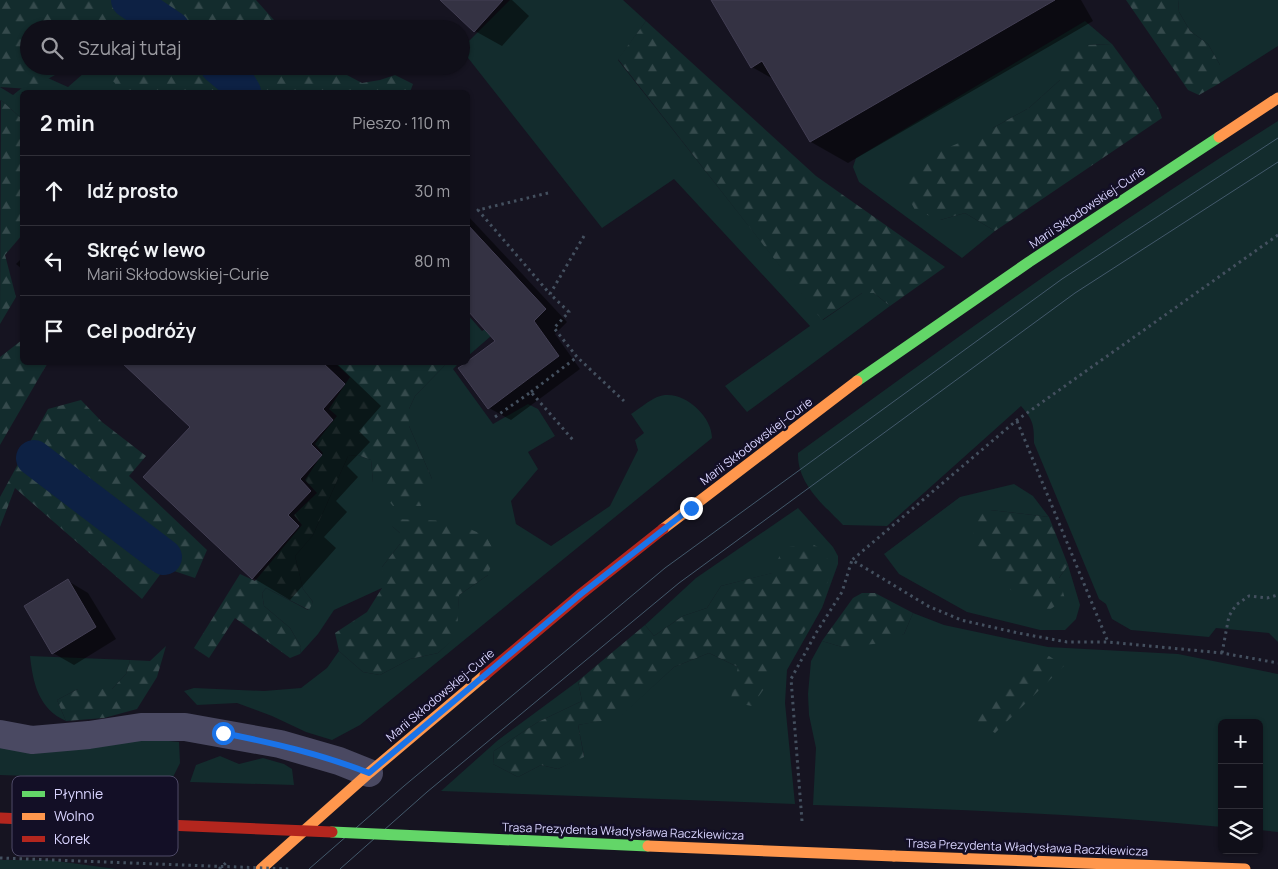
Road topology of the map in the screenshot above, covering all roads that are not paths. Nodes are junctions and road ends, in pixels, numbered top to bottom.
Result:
1 (1278, 98) edge
2 (0, 734) edge
3 (369, 773) junction
4 (178, 826) edge
5 (261, 869) edge
6 (1245, 869) edge

1 - 3 street, Marii Skłodowskiej-Curie
2 - 3 street
3 - 5 street, Marii Skłodowskiej-Curie
4 - 6 street, Trasa Prezydenta Władysława Raczkiewicza, bridge

